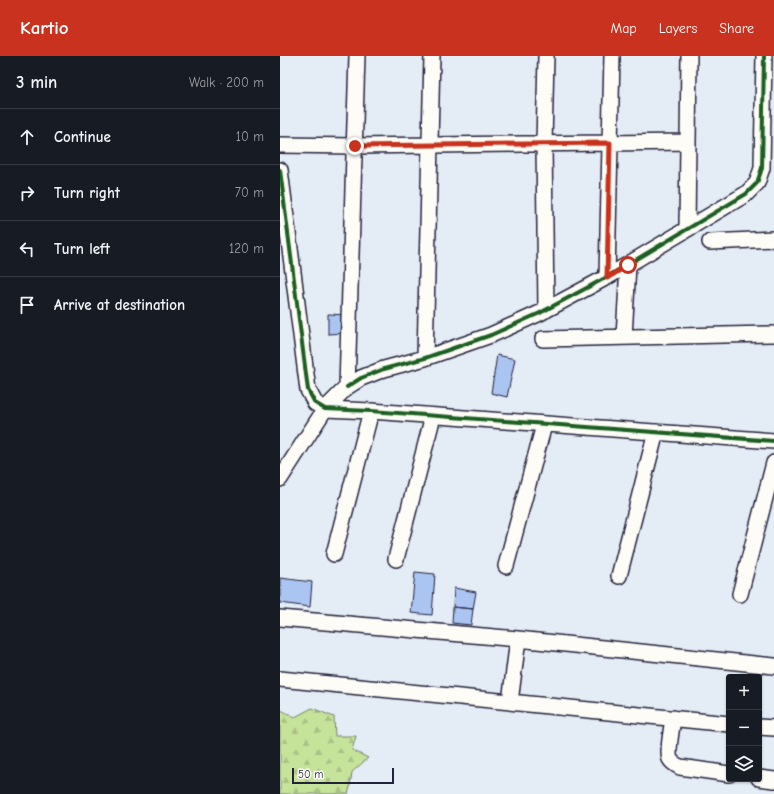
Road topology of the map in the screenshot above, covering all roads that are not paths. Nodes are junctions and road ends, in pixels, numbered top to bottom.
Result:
1 (357, 56) edge
2 (432, 56) edge
3 (546, 56) edge
4 (612, 56) edge
5 (689, 56) edge
6 (764, 56) edge
7 (688, 142) junction
8 (610, 143) junction
9 (544, 144) junction
10 (280, 145) edge
11 (430, 145) junction
12 (355, 146) junction
13 (280, 170) edge
14 (688, 229) junction
15 (774, 239) edge
16 (710, 242) dead end
17 (628, 265) junction
18 (607, 278) junction
19 (546, 310) junction
20 (774, 334) edge
21 (624, 337) junction
22 (543, 339) dead end
23 (425, 358) junction
24 (347, 387) junction
25 (325, 409) junction
26 (371, 411) junction
27 (433, 416) junction
28 (544, 424) junction
29 (656, 432) junction
30 (774, 441) edge
31 (774, 463) edge
32 (280, 479) edge
33 (334, 554) dead end
34 (396, 559) dead end
35 (506, 566) dead end
36 (619, 576) dead end
37 (740, 594) dead end
38 (280, 618) edge
39 (518, 639) junction
40 (774, 666) edge
41 (280, 679) edge
42 (510, 702) junction
43 (673, 718) junction
44 (726, 724) edge
45 (762, 727) edge
46 (774, 728) edge
47 (726, 774) edge
48 (762, 778) edge
49 (774, 780) edge

1 - 12 street
2 - 11 street
3 - 9 street
4 - 8 street
5 - 7 street
6 - 14 street
7 - 8 street
7 - 14 street
8 - 9 street
8 - 18 street
9 - 11 street
9 - 19 street
10 - 12 street
11 - 12 street
11 - 23 street
12 - 24 street
13 - 25 street
14 - 17 street
15 - 16 street
17 - 18 street
17 - 21 street
18 - 19 street
19 - 23 street
20 - 21 street
21 - 22 street
23 - 24 street
24 - 25 street
25 - 26 street
25 - 32 street
26 - 27 street
26 - 33 street
27 - 28 street
27 - 34 street
28 - 29 street
28 - 35 street
29 - 30 street
29 - 36 street
31 - 37 street
38 - 39 street
39 - 40 street
39 - 42 street
41 - 42 street
42 - 43 street
43 - 44 street
43 - 47 street
45 - 46 street
48 - 49 street

